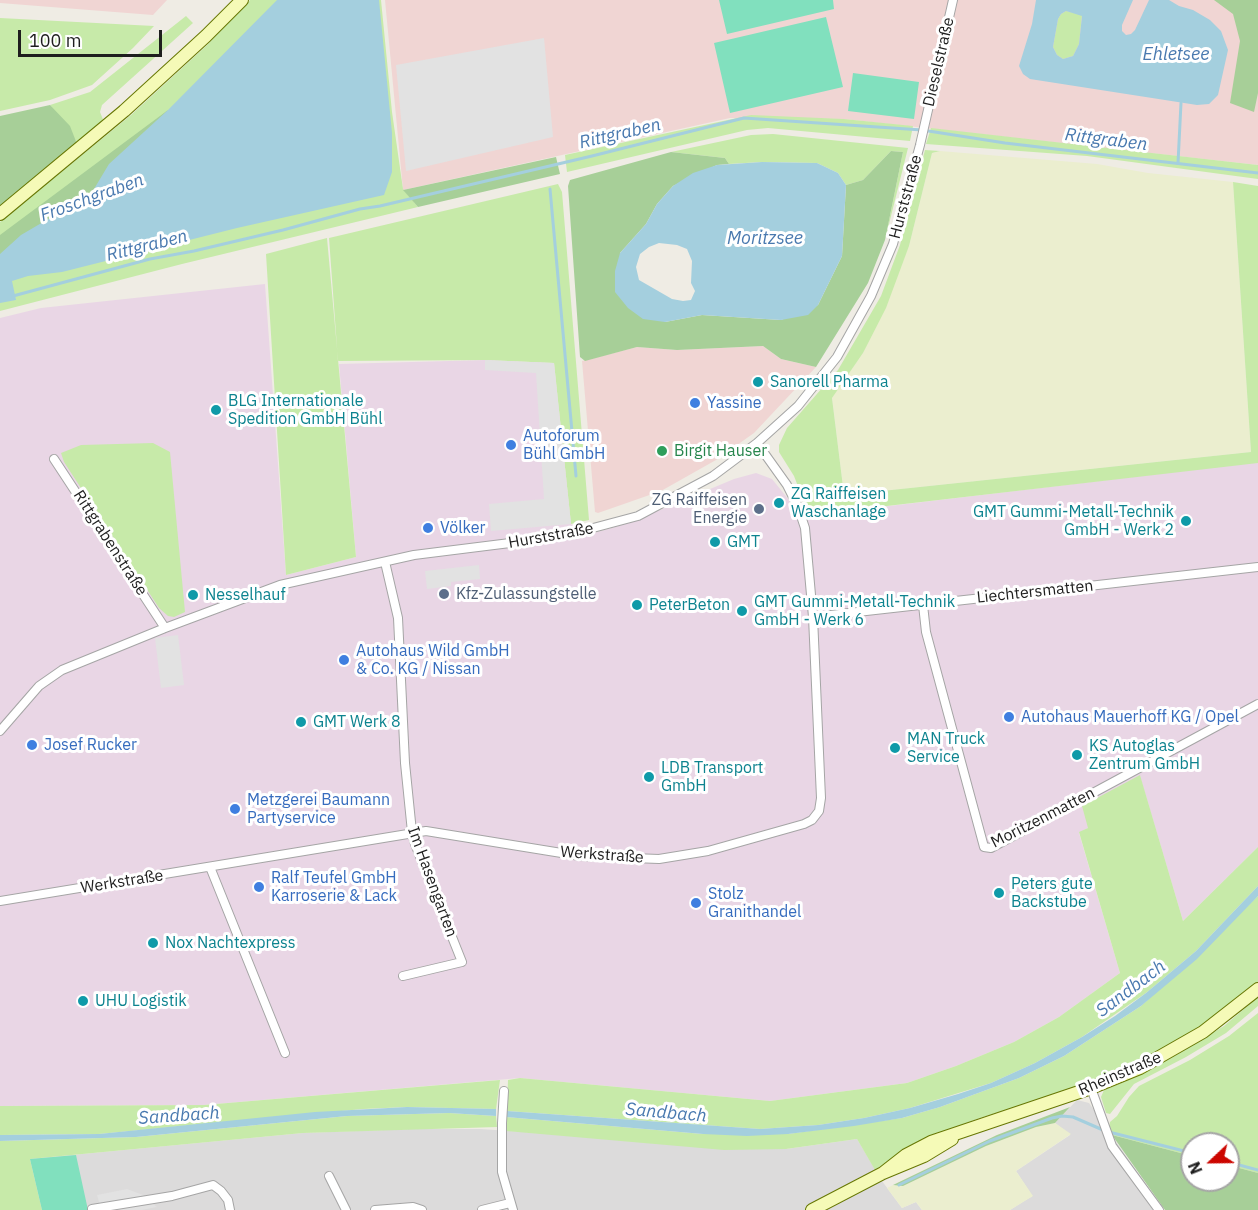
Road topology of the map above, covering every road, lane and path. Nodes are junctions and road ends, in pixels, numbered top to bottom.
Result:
1 (242, 0) edge
2 (953, 0) edge
3 (924, 124) joint
4 (0, 214) edge
5 (758, 443) junction
6 (54, 459) dead end
7 (385, 562) junction
8 (1258, 567) edge
9 (923, 605) junction
10 (813, 617) junction
11 (165, 628) junction
12 (1258, 704) edge
13 (0, 731) edge
14 (412, 832) junction
15 (210, 867) junction
16 (0, 901) edge
17 (403, 976) dead end
18 (1258, 990) edge
19 (285, 1053) dead end
20 (1091, 1088) junction
21 (504, 1091) dead end
22 (329, 1176) dead end
23 (511, 1207) edge
24 (92, 1209) edge
25 (230, 1210) edge
26 (346, 1210) edge
27 (375, 1210) edge
28 (422, 1210) edge
29 (482, 1210) edge
30 (812, 1210) edge
31 (1159, 1210) edge

1 - 4 street
2 - 3 street, Dieselstraße
3 - 5 street, Hurststraße
5 - 7 street, Hurststraße
5 - 10 street, Werkstraße
6 - 11 street, Rittgrabenstraße
7 - 11 street, Hurststraße
7 - 14 street, Im Hasengarten
8 - 9 street, Liechtersmatten
9 - 10 street, Liechtersmatten
9 - 12 street, Moritzenmatten
10 - 14 street, Werkstraße
11 - 13 street, Hurststraße
14 - 15 street, Werkstraße
14 - 17 street, Im Hasengarten
15 - 16 street, Werkstraße
15 - 19 street
18 - 20 street, Rheinstraße
20 - 30 street, Rheinstraße
20 - 31 street
21 - 23 street
22 - 26 street
23 - 29 street
24 - 25 street
27 - 28 street

